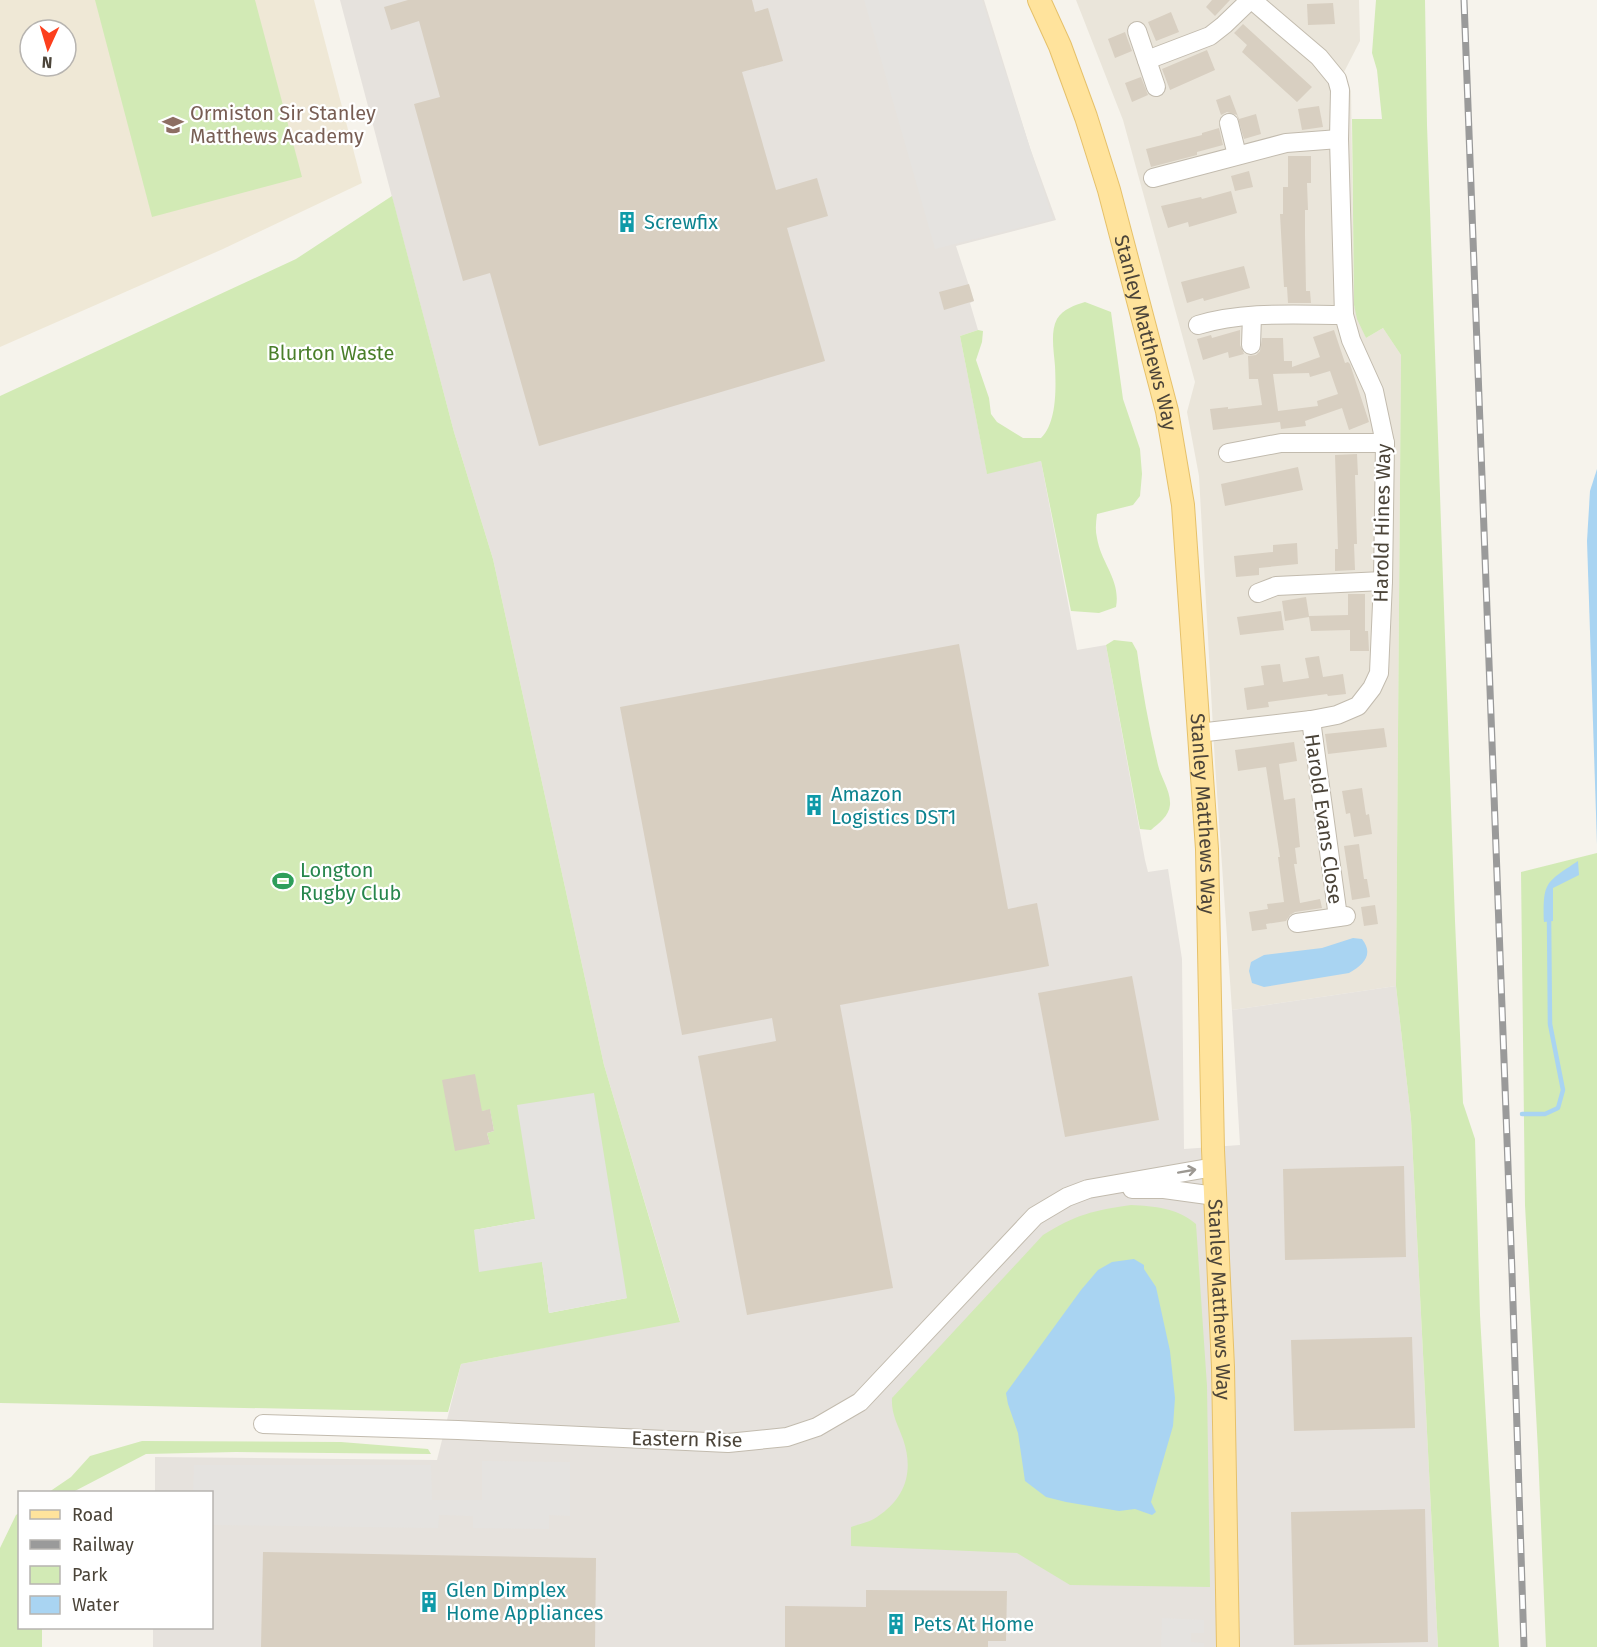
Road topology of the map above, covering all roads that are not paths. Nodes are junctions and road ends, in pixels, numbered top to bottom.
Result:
1 (1039, 0) edge
2 (1251, 0) edge
3 (1137, 31) dead end
4 (1147, 60) junction
5 (1156, 87) dead end
6 (1229, 123) dead end
7 (1339, 139) junction
8 (1237, 155) junction
9 (1154, 178) dead end
10 (1344, 315) junction
11 (1252, 316) junction
12 (1198, 325) dead end
13 (1251, 345) dead end
14 (1385, 443) junction
15 (1228, 453) dead end
16 (1383, 581) junction
17 (1258, 593) dead end
18 (1311, 720) junction
19 (1198, 733) junction
20 (1297, 923) dead end
21 (1214, 1167) junction
22 (1089, 1189) junction
23 (1215, 1196) junction
24 (263, 1424) dead end
25 (1228, 1647) edge

1 - 19 main road, Stanley Matthews Way
2 - 4 street
2 - 7 street, Harold Hines Way
3 - 4 street
4 - 5 street
6 - 8 street
7 - 8 street
7 - 10 street, Harold Hines Way
8 - 9 street
10 - 11 street
10 - 14 street, Harold Hines Way
11 - 12 street
11 - 13 street
14 - 15 street
14 - 16 street, Harold Hines Way
16 - 17 street
16 - 18 street, Harold Hines Way
18 - 19 street, Harold Hines Way
18 - 20 street, Harold Evans Close
19 - 21 main road, Stanley Matthews Way
22 -> 21 street, Eastern Rise
21 - 23 main road, Stanley Matthews Way
22 - 23 street, Eastern Rise
22 - 24 street, Eastern Rise
23 - 25 main road, Stanley Matthews Way

